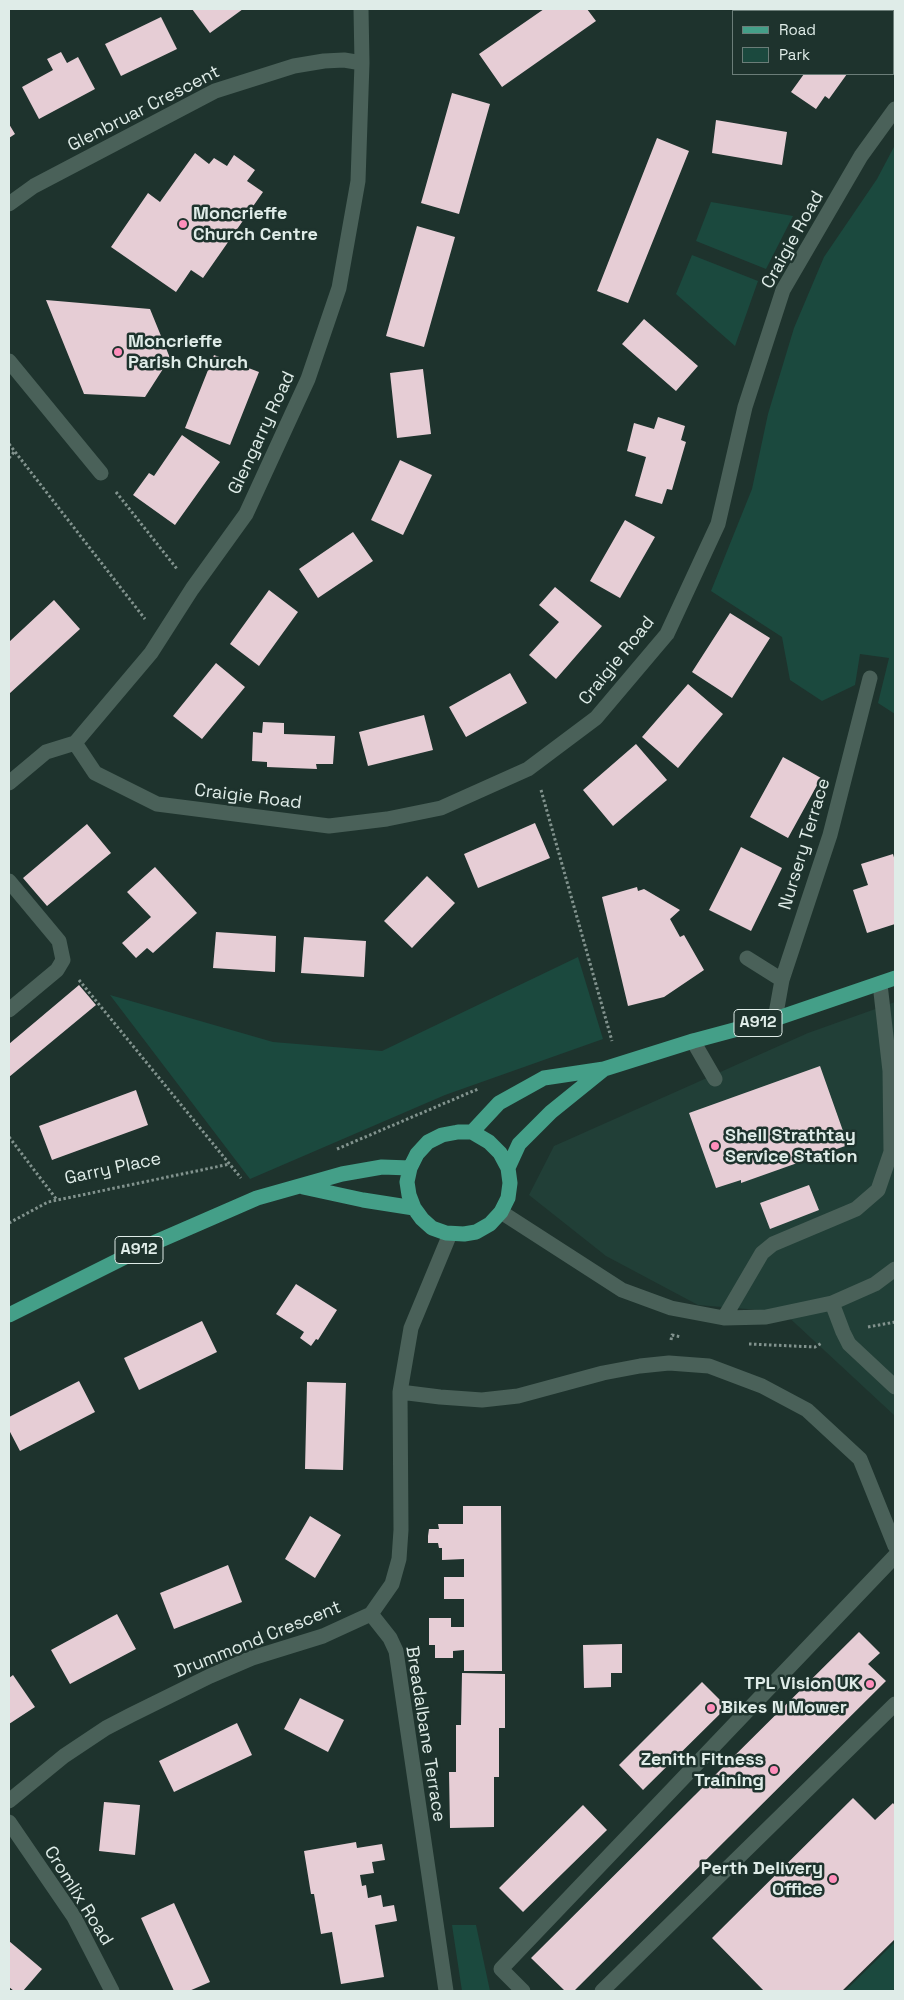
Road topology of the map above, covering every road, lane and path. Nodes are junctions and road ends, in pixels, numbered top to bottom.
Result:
1 (361, 9) edge
2 (362, 63) junction
3 (895, 109) edge
4 (9, 204) edge
5 (9, 361) edge
6 (9, 444) edge
7 (15, 452) junction
8 (9, 458) edge
9 (102, 474) joint
10 (192, 589) junction
11 (160, 639) junction
12 (870, 678) dead end
13 (75, 743) junction
14 (528, 769) junction
15 (9, 783) edge
16 (9, 881) edge
17 (748, 958) dead end
18 (63, 960) junction
19 (895, 978) edge
20 (782, 980) junction
21 (880, 984) junction
22 (9, 1010) edge
23 (775, 1019) junction
24 (693, 1040) junction
25 (620, 1064) junction
26 (604, 1069) junction
27 (893, 1071) edge
28 (715, 1079) dead end
29 (472, 1132) junction
30 (9, 1137) edge
31 (230, 1164) junction
32 (410, 1168) junction
33 (508, 1168) junction
34 (302, 1187) junction
35 (257, 1198) junction
36 (57, 1200) junction
37 (414, 1208) junction
38 (501, 1212) junction
39 (9, 1224) edge
40 (450, 1234) junction
41 (895, 1268) edge
42 (832, 1304) junction
43 (9, 1315) edge
44 (724, 1318) junction
45 (895, 1387) edge
46 (400, 1392) junction
47 (895, 1546) edge
48 (895, 1556) edge
49 (371, 1614) junction
50 (895, 1704) edge
51 (9, 1801) edge
52 (9, 1822) edge
53 (112, 1991) edge
54 (446, 1991) edge
55 (523, 1991) edge
56 (602, 1991) edge

1 - 2 street, Glengarry Road
2 - 4 street, Glenbruar Crescent
2 - 10 street, Glengarry Road
3 - 14 street, Craigie Road
5 - 9 street
6 - 7 path
7 - 8 path
7 - 11 path
9 - 10 path
10 - 11 street, Glengarry Road
11 - 13 street, Glengarry Road
12 - 20 street, Nursery Terrace
13 - 14 street, Craigie Road
13 - 15 street
14 - 25 path
16 - 18 street
17 - 20 street
18 - 22 street
18 - 31 path
19 - 21 main road, A912
20 - 23 street, Nursery Terrace
21 - 23 main road, A912
21 - 27 street
23 - 24 main road, A912
24 - 25 main road, A912
24 - 28 street
25 - 26 main road, A912
26 - 29 main road, A912
26 - 33 main road, A912
27 - 44 street
29 - 32 main road
29 - 33 main road
30 - 36 path
31 - 35 path
31 - 36 path, Garry Place
32 - 34 main road, A912
32 - 37 main road
33 - 38 main road
34 - 35 main road, A912
34 - 37 main road, A912
35 - 43 main road, A912
36 - 39 path, Garry Place
37 - 40 main road
38 - 40 main road
38 - 44 street
40 - 46 street
41 - 42 street
42 - 44 street
42 - 45 street
46 - 47 street
46 - 49 street
48 - 55 street
49 - 51 street, Drummond Crescent
49 - 54 street, Breadalbane Terrace
50 - 56 street
52 - 53 street, Cromlix Road

